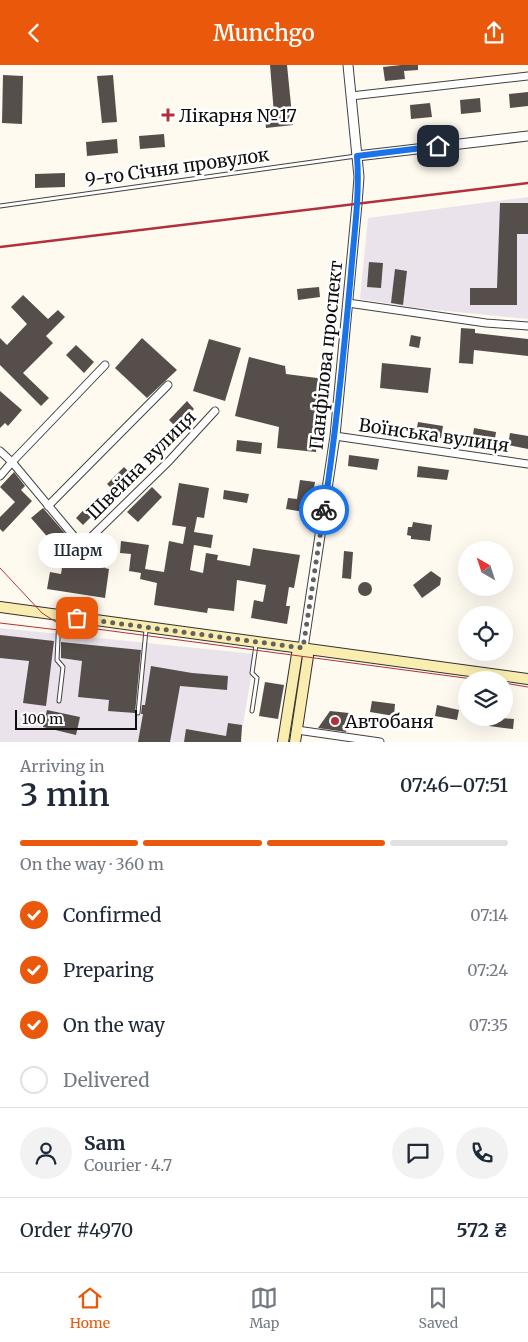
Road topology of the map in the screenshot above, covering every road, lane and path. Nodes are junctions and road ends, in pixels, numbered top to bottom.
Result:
1 (348, 65) edge
2 (528, 76) edge
3 (351, 96) junction
4 (528, 135) edge
5 (357, 156) junction
6 (0, 206) edge
7 (348, 303) junction
8 (528, 326) edge
9 (105, 365) dead end
10 (168, 385) dead end
11 (215, 411) dead end
12 (335, 436) junction
13 (0, 451) edge
14 (12, 462) junction
15 (528, 464) edge
16 (0, 476) edge
17 (48, 506) junction
18 (0, 607) edge
19 (59, 615) junction
20 (146, 627) junction
21 (257, 642) junction
22 (300, 651) junction
23 (528, 679) edge
24 (59, 701) dead end
25 (252, 711) dead end
26 (138, 713) dead end
27 (297, 730) junction
28 (354, 740) edge
29 (283, 742) edge
30 (295, 742) edge
31 (380, 742) edge

1 - 3 street, Панфілова проспект
2 - 3 street
3 - 5 street, Панфілова проспект
4 - 5 street
5 - 6 lane, 9-го Січня провулок
5 - 7 street, Панфілова проспект
7 - 8 street
7 - 12 street, Панфілова проспект
9 - 14 street
10 - 17 street, Швейна вулиця
11 - 17 street, Швейна вулиця
12 - 15 street, Воїнська вулиця
12 - 22 street, Панфілова проспект
13 - 14 street, Швейна вулиця
14 - 16 street
14 - 17 street, Швейна вулиця
18 - 19 main road
19 - 20 main road
19 - 24 lane
20 - 21 main road
20 - 26 lane
21 - 22 main road
21 - 25 lane
22 - 23 main road
22 - 27 main road
22 - 29 main road, Панфілова проспект
27 - 28 street
27 - 30 main road
28 - 31 street

